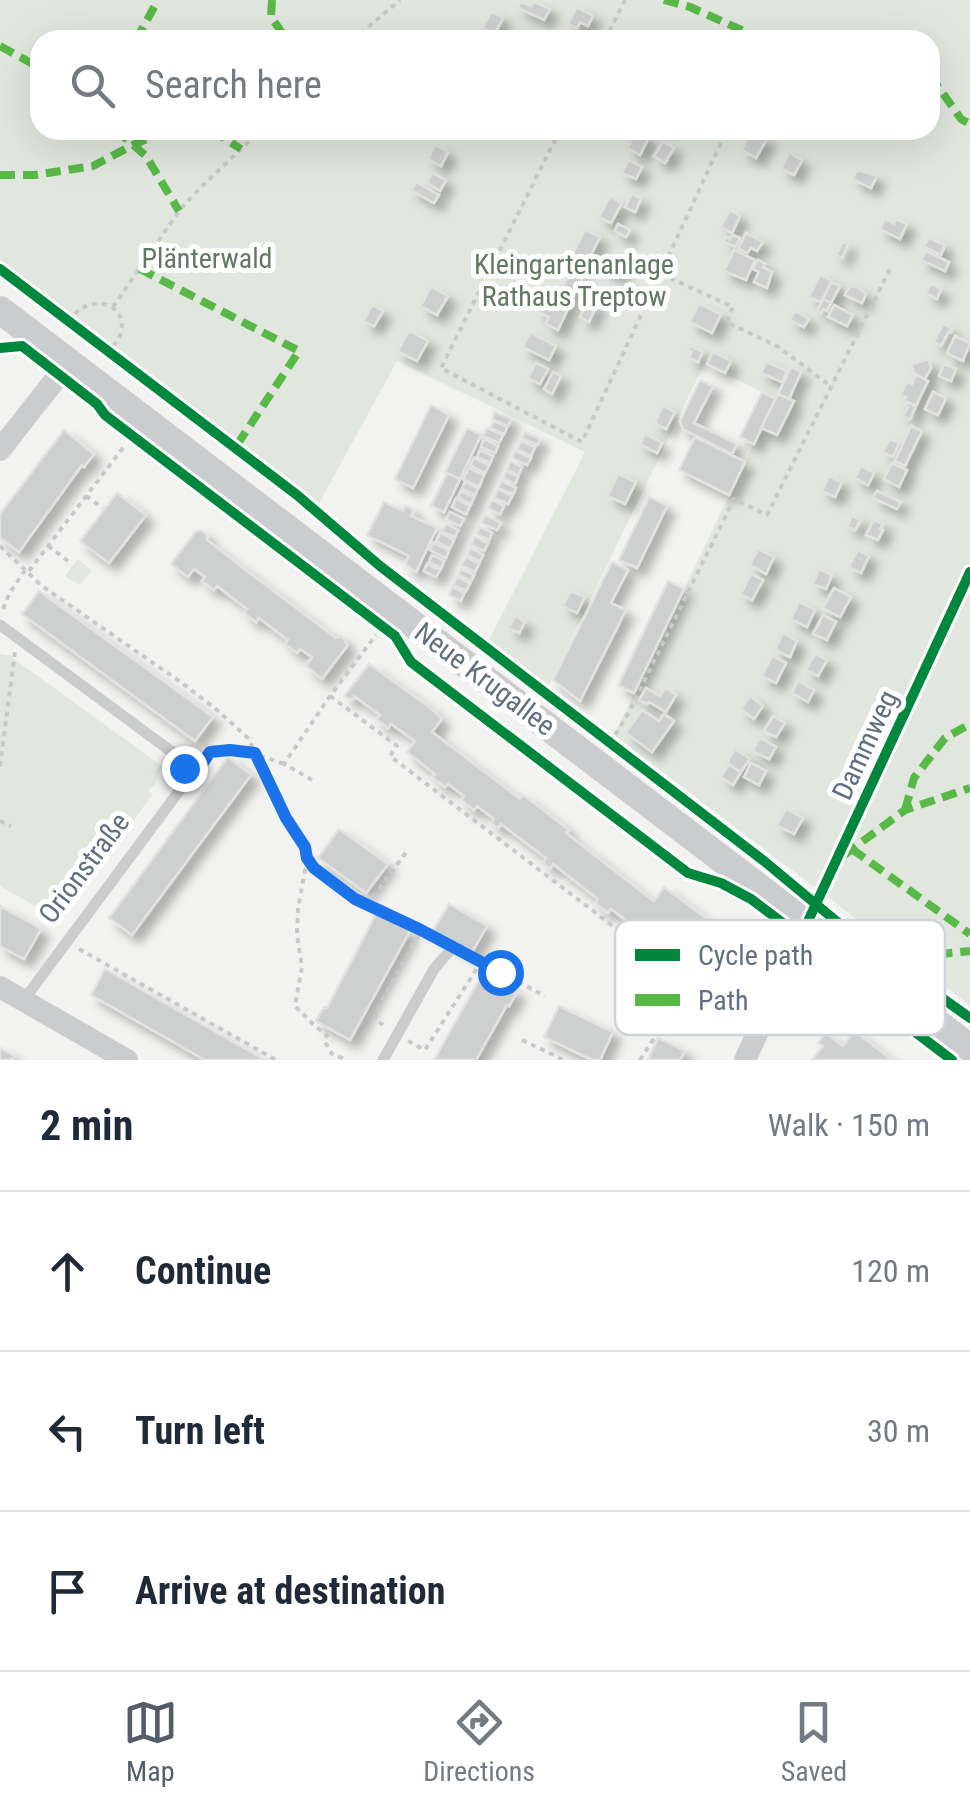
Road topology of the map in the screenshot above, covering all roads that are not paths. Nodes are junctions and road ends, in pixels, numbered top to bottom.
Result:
1 (0, 310) edge
2 (69, 362) junction
3 (0, 450) edge
4 (970, 572) edge
5 (0, 625) edge
6 (802, 920) edge
7 (809, 920) edge
8 (453, 947) road end
9 (0, 988) edge
10 (23, 1000) junction
11 (945, 1029) edge
12 (756, 1035) edge
13 (970, 1048) edge
14 (127, 1060) edge
15 (383, 1060) edge
16 (745, 1060) edge

1 - 2 street, Neue Krugallee
2 - 3 street
2 - 6 street, Neue Krugallee
4 - 7 lane, Dammweg
5 - 10 lane, Orionstraße
8 - 15 lane
9 - 10 street
10 - 14 street
11 - 13 street, Neue Krugallee
12 - 16 street, Dammweg

